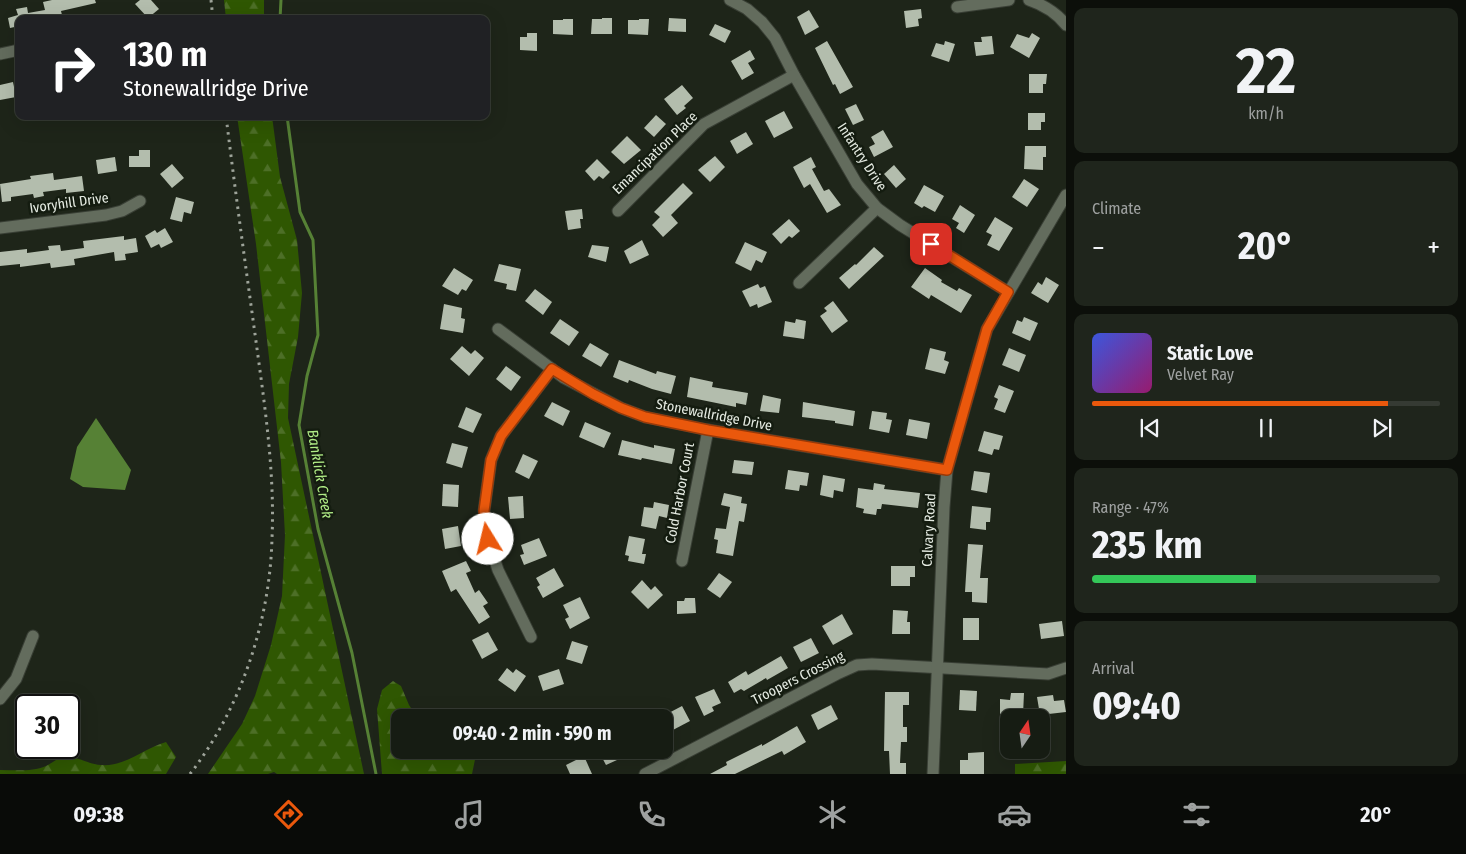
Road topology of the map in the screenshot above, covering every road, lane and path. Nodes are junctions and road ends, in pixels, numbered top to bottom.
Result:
1 (730, 0) edge
2 (1010, 0) edge
3 (1029, 0) edge
4 (958, 7) dead end
5 (1066, 25) edge
6 (15, 51) edge
7 (0, 54) edge
8 (794, 75) junction
9 (1066, 195) edge
10 (140, 201) dead end
11 (877, 208) junction
12 (618, 211) dead end
13 (0, 228) edge
14 (799, 283) dead end
15 (1008, 292) junction
16 (498, 329) dead end
17 (552, 369) junction
18 (708, 430) junction
19 (947, 470) junction
20 (682, 561) dead end
21 (33, 636) dead end
22 (532, 637) dead end
23 (937, 667) junction
24 (1066, 668) edge
25 (0, 699) edge
26 (645, 774) edge
27 (933, 774) edge

1 - 8 street, Infantry Drive
2 - 4 street
3 - 5 street
6 - 7 street
8 - 11 street, Infantry Drive
8 - 12 street, Emancipation Place
9 - 15 street, Calvary Road
10 - 13 street, Ivoryhill Drive
11 - 14 street
11 - 15 street, Infantry Drive
15 - 19 street, Calvary Road
16 - 17 street, Stonewallridge Drive
17 - 18 street, Stonewallridge Drive
17 - 22 street
18 - 19 street, Stonewallridge Drive
18 - 20 street, Cold Harbor Court
19 - 23 street, Calvary Road
21 - 25 street
23 - 24 street, Troopers Crossing
23 - 26 street, Troopers Crossing
23 - 27 street, Calvary Road

